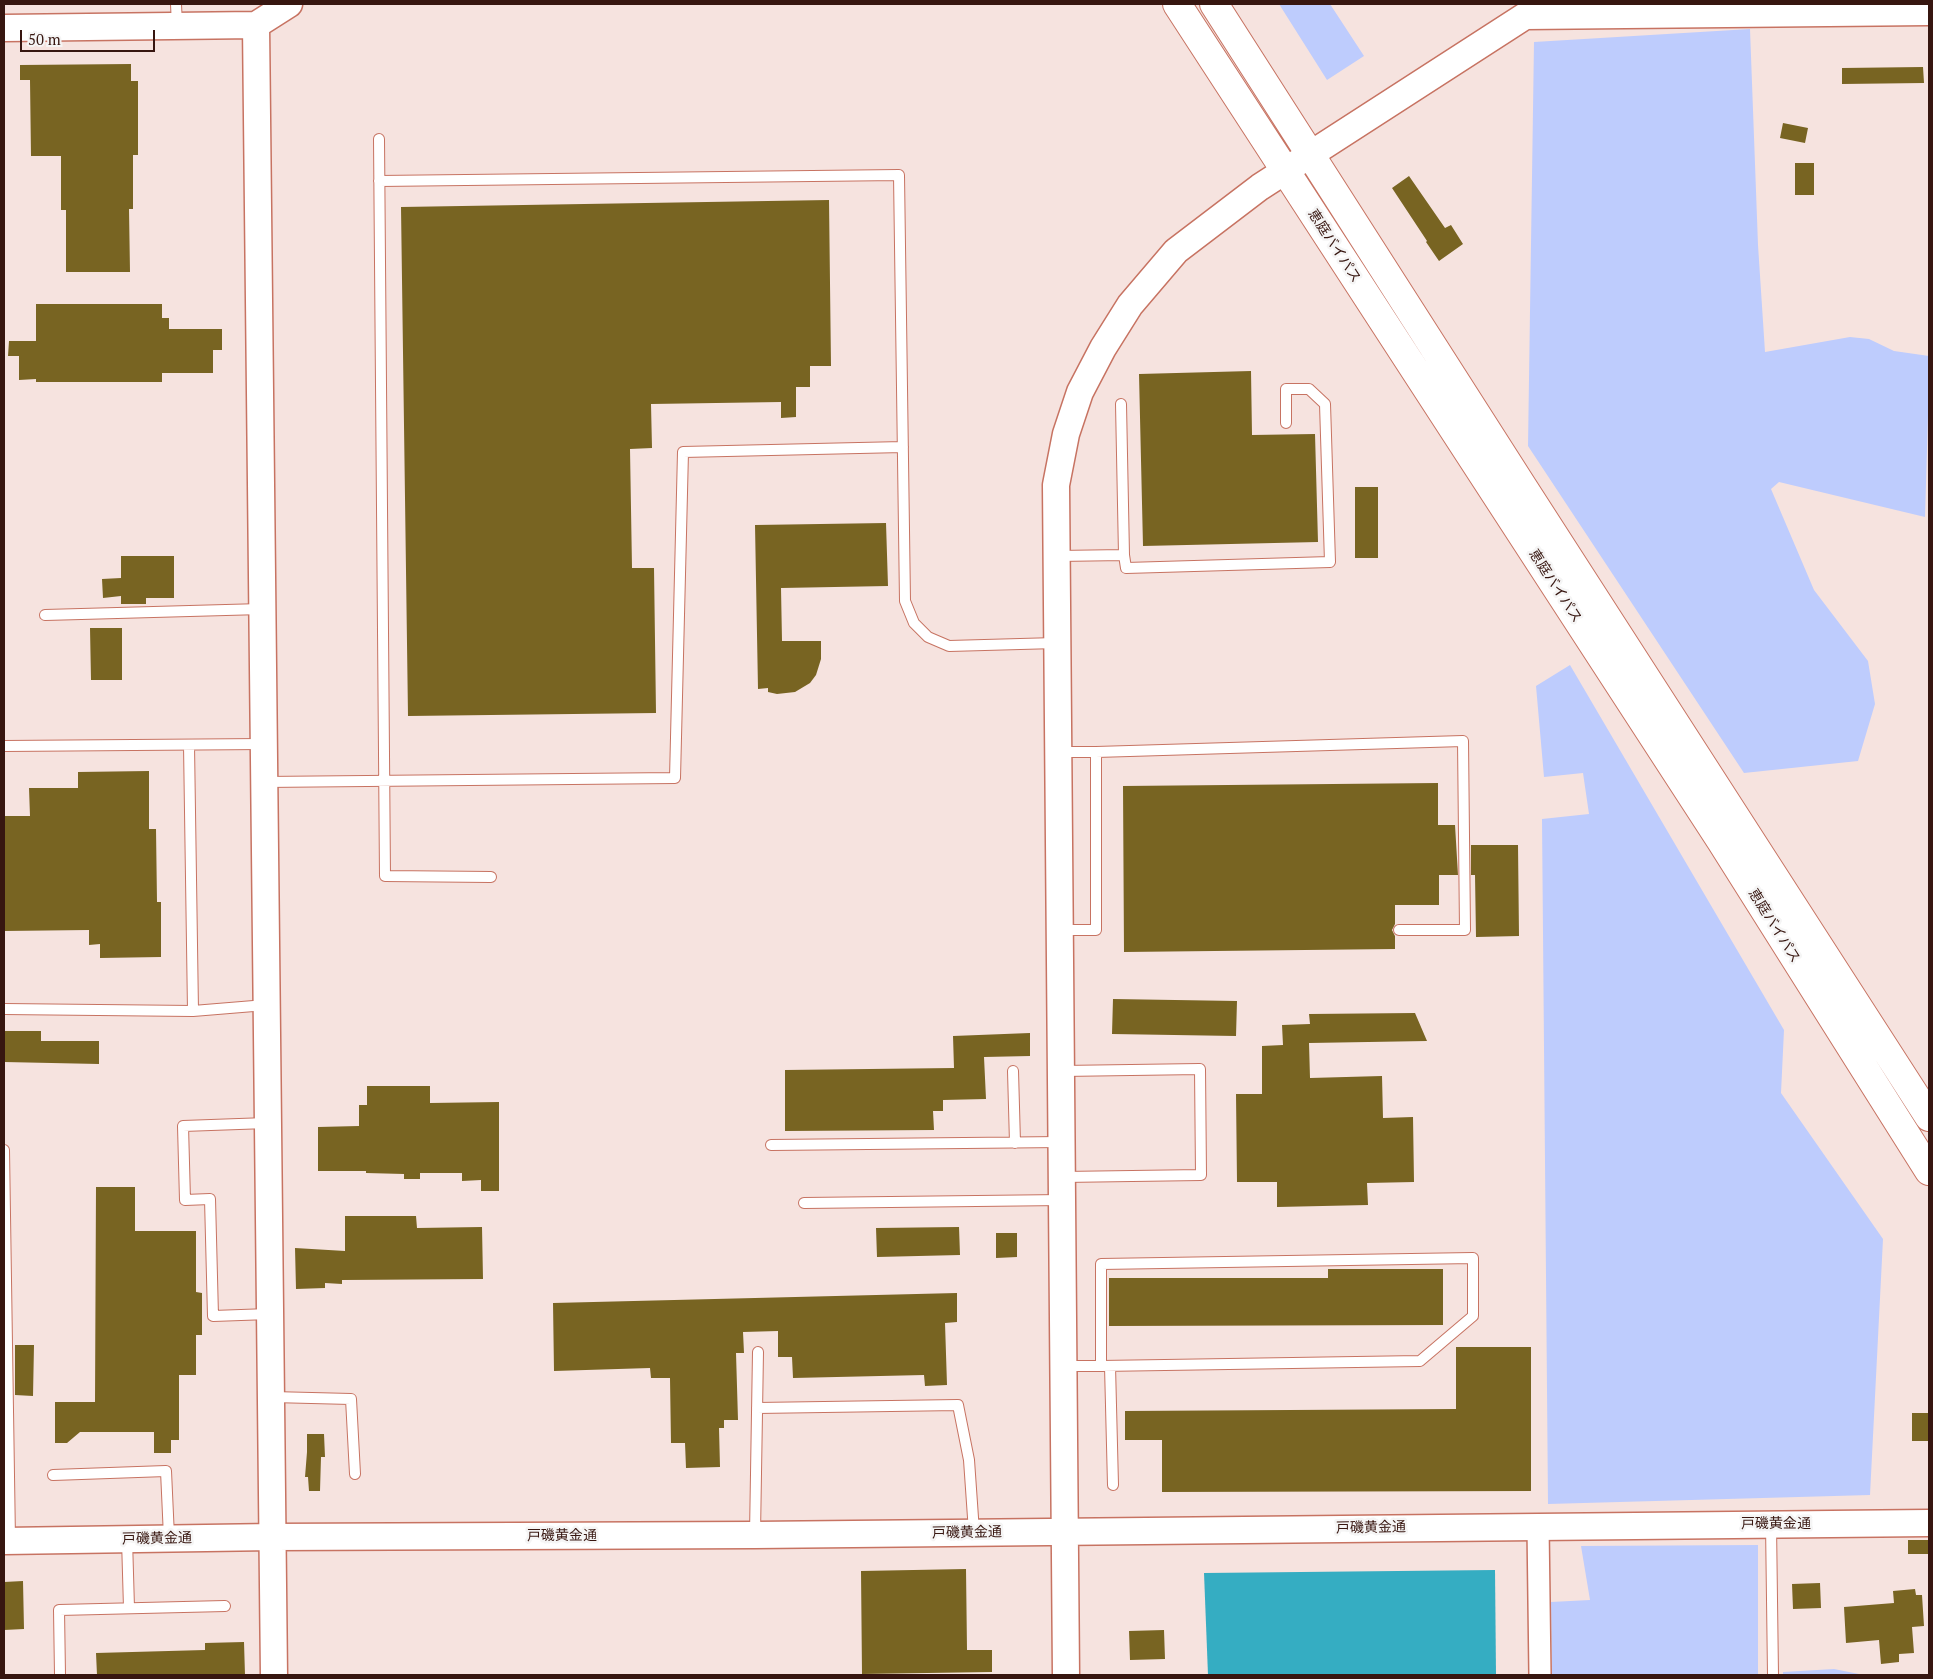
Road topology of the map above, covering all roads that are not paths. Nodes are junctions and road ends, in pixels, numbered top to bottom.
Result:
1 (289, 4) edge
2 (1177, 4) edge
3 (1214, 4) edge
4 (1929, 12) edge
5 (176, 15) edge
6 (256, 25) junction
7 (4, 28) edge
8 (379, 139) dead end
9 (1312, 154) junction
10 (1285, 170) junction
11 (380, 181) junction
12 (1121, 404) dead end
13 (1286, 423) dead end
14 (903, 447) junction
15 (1124, 555) junction
16 (1056, 556) junction
17 (262, 609) junction
18 (45, 615) dead end
19 (1058, 643) junction
20 (263, 744) junction
21 (189, 745) junction
22 (4, 746) edge
23 (1058, 752) junction
24 (1096, 752) junction
25 (384, 781) junction
26 (263, 782) junction
27 (490, 877) dead end
28 (1060, 930) junction
29 (1399, 930) dead end
30 (266, 1005) junction
31 (4, 1009) edge
32 (192, 1011) junction
33 (1013, 1071) dead end
34 (1062, 1071) junction
35 (1929, 1117) edge
36 (267, 1123) junction
37 (1062, 1142) junction
38 (1015, 1143) junction
39 (770, 1144) dead end
40 (4, 1150) edge
41 (1929, 1170) edge
42 (1062, 1189) junction
43 (804, 1203) dead end
44 (270, 1314) junction
45 (758, 1352) dead end
46 (1064, 1366) junction
47 (1106, 1366) junction
48 (271, 1397) junction
49 (757, 1408) junction
50 (6, 1472) edge
51 (355, 1474) dead end
52 (54, 1475) dead end
53 (1113, 1486) dead end
54 (1929, 1523) edge
55 (1771, 1524) junction
56 (1538, 1526) junction
57 (1066, 1532) junction
58 (974, 1533) junction
59 (755, 1536) junction
60 (273, 1537) junction
61 (169, 1538) junction
62 (127, 1539) junction
63 (7, 1541) edge
64 (225, 1606) dead end
65 (129, 1608) junction
66 (60, 1675) edge
67 (274, 1675) edge
68 (1066, 1675) edge
69 (1540, 1675) edge
70 (1773, 1675) edge

1 - 6 street
2 - 10 highway, 恵庭バイパス
3 - 9 highway, 恵庭バイパス
4 - 9 street
5 - 6 street
5 - 7 street
6 - 17 street
8 - 11 lane
9 - 10 street
9 - 35 highway, 恵庭バイパス
10 - 16 street
10 - 41 highway, 恵庭バイパス
11 - 14 lane
11 - 25 lane
12 - 15 lane
13 - 15 lane
14 - 19 lane
14 - 25 lane
15 - 16 lane
16 - 19 street
17 - 18 lane
17 - 20 street
19 - 23 street
20 - 21 lane
20 - 26 street
21 - 22 lane
21 - 32 lane
23 - 24 lane
23 - 28 street
24 - 28 lane
24 - 29 lane
25 - 26 lane
25 - 27 lane
26 - 30 street
28 - 34 street
30 - 32 lane
30 - 36 street
31 - 32 lane
33 - 38 lane
34 - 37 street
34 - 42 lane
36 - 44 street
36 - 44 lane
37 - 38 lane
37 - 42 street
38 - 39 lane
40 - 50 lane
42 - 43 lane
42 - 46 street
44 - 48 street
45 - 49 lane
46 - 47 lane
46 - 57 street
47 - 47 lane
47 - 53 lane
48 - 51 lane
48 - 60 street
49 - 58 lane
49 - 59 lane
50 - 63 lane
52 - 61 lane
54 - 55 street, 戸磯黄金通
55 - 56 street, 戸磯黄金通
55 - 70 lane
56 - 57 street, 戸磯黄金通
56 - 69 street
57 - 58 street, 戸磯黄金通
57 - 68 street
58 - 59 street, 戸磯黄金通
59 - 60 street, 戸磯黄金通
60 - 61 street, 戸磯黄金通
60 - 67 street
61 - 62 street, 戸磯黄金通
62 - 63 street, 戸磯黄金通
62 - 65 lane
64 - 65 lane
65 - 66 lane

